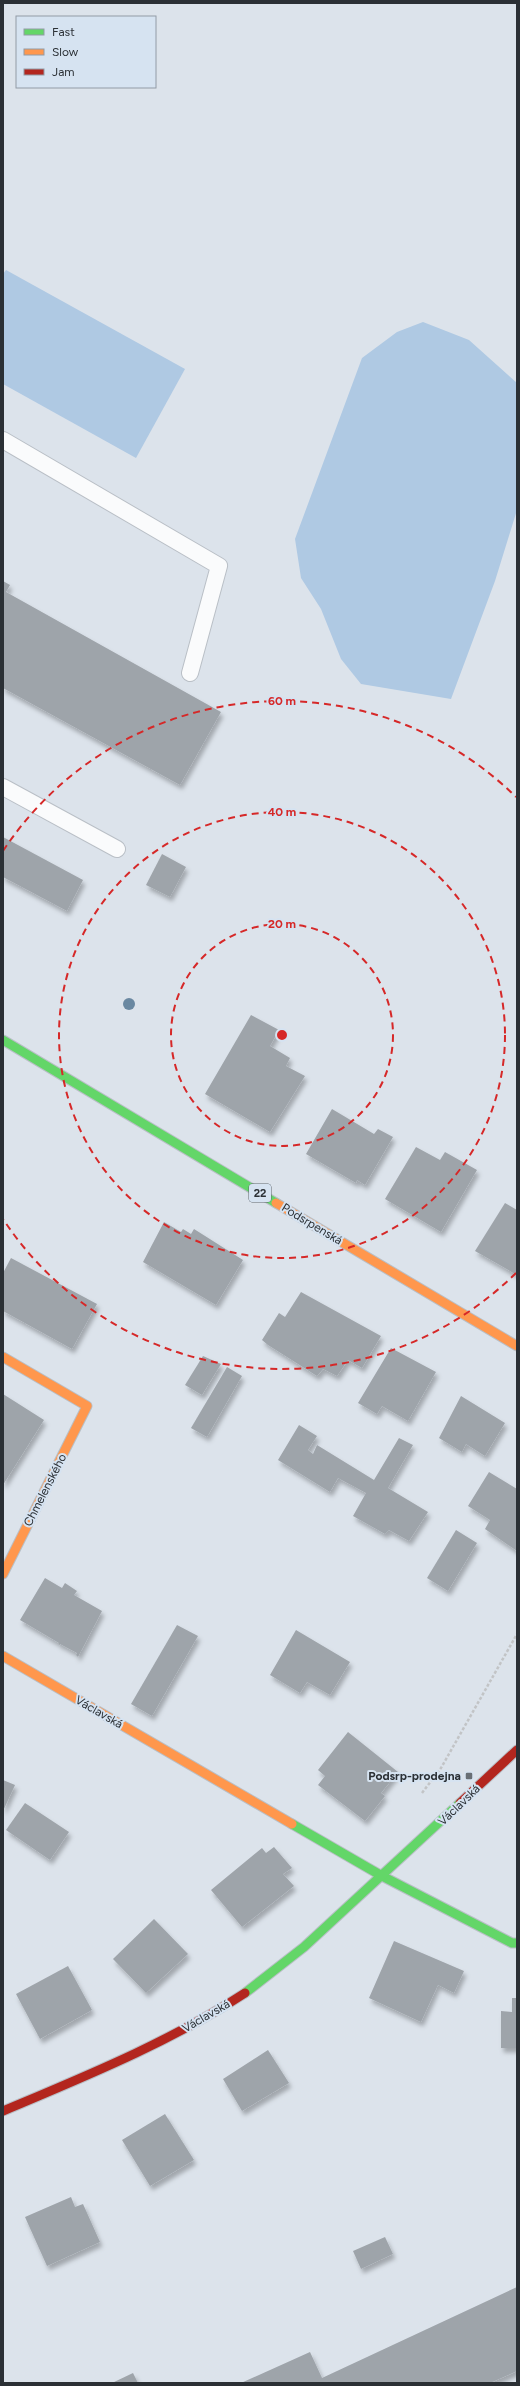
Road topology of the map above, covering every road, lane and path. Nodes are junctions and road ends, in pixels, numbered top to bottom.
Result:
1 (3, 440) edge
2 (190, 673) dead end
3 (3, 787) edge
4 (117, 849) dead end
5 (3, 1040) edge
6 (517, 1346) edge
7 (3, 1357) edge
8 (3, 1574) edge
9 (517, 1634) edge
10 (3, 1656) edge
11 (517, 1750) edge
12 (430, 1833) junction
13 (382, 1876) junction
14 (517, 1943) edge
15 (3, 2111) edge

1 - 2 lane
3 - 4 lane
5 - 6 street, Podsrpenská / 22
7 - 8 street, Chmelenského
9 - 12 path
10 - 13 street, Václavská
11 - 12 street, Václavská
12 - 13 street, Václavská
13 - 14 street, Václavská
13 - 15 street, Václavská

